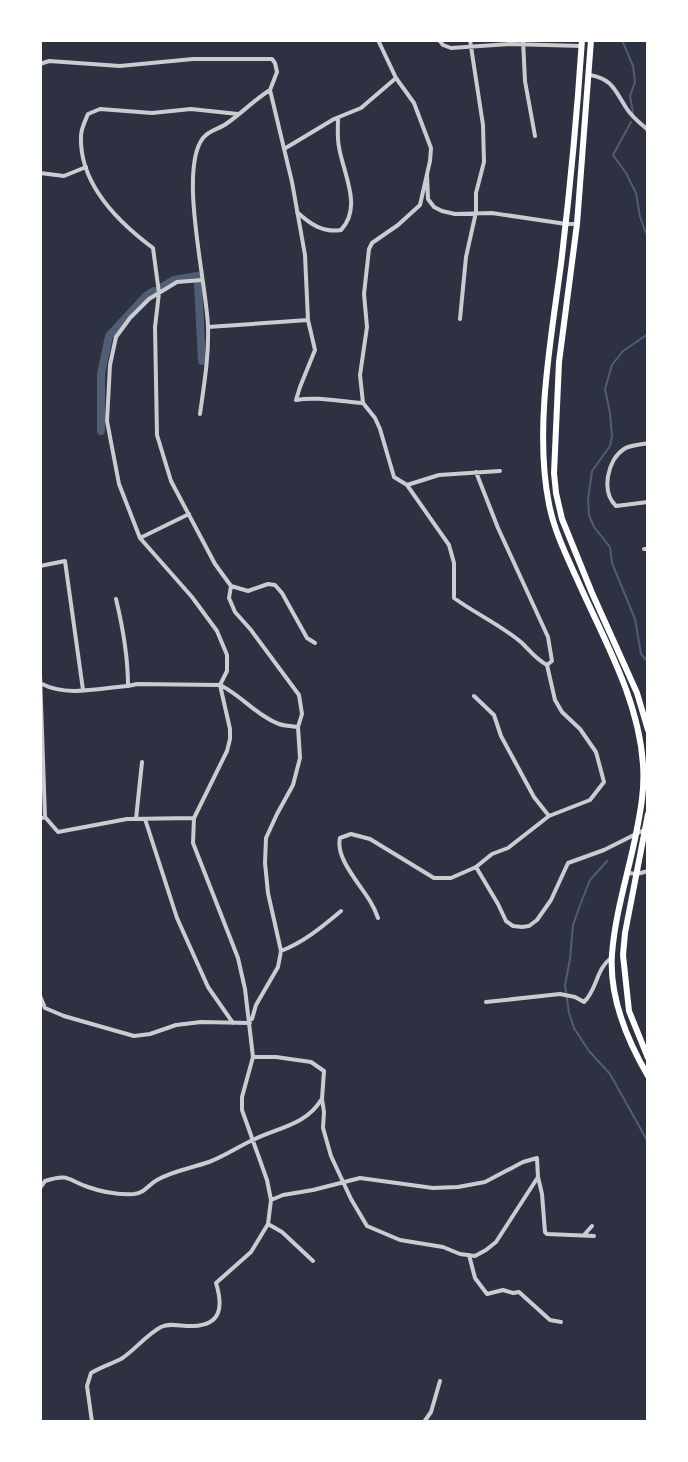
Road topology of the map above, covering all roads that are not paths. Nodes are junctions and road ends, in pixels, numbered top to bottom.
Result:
1 (378, 40) edge
2 (439, 40) edge
3 (470, 40) edge
4 (524, 40) edge
5 (591, 40) edge
6 (582, 43) edge
7 (524, 46) junction
8 (472, 47) junction
9 (40, 64) edge
10 (590, 75) junction
11 (396, 78) junction
12 (270, 90) junction
13 (238, 114) junction
14 (338, 118) junction
15 (648, 130) edge
16 (535, 136) dead end
17 (284, 149) junction
18 (87, 167) junction
19 (427, 170) junction
20 (40, 173) edge
21 (297, 212) junction
22 (476, 212) junction
23 (566, 224) junction
24 (577, 224) junction
25 (201, 280) junction
26 (159, 293) junction
27 (460, 319) dead end
28 (308, 320) junction
29 (208, 327) junction
30 (363, 403) junction
31 (200, 414) dead end
32 (648, 443) edge
33 (500, 471) dead end
34 (476, 472) junction
35 (407, 485) junction
36 (648, 502) edge
37 (189, 514) junction
38 (140, 538) junction
39 (40, 566) edge
40 (231, 586) junction
41 (116, 599) dead end
42 (315, 643) dead end
43 (547, 664) junction
44 (40, 674) edge
45 (42, 684) edge
46 (220, 685) junction
47 (128, 686) junction
48 (83, 690) junction
49 (474, 696) dead end
50 (298, 727) junction
51 (648, 730) edge
52 (142, 762) dead end
53 (44, 788) junction
54 (40, 796) edge
55 (648, 814) edge
56 (549, 816) junction
57 (43, 818) edge
58 (194, 818) junction
59 (136, 819) junction
60 (145, 819) junction
61 (644, 830) junction
62 (636, 833) junction
63 (476, 867) junction
64 (648, 871) edge
65 (627, 873) junction
66 (637, 874) junction
67 (341, 911) dead end
68 (378, 918) dead end
69 (281, 951) junction
70 (612, 958) junction
71 (40, 996) edge
72 (486, 1002) dead end
73 (233, 1023) junction
74 (250, 1023) junction
75 (253, 1057) junction
76 (648, 1058) edge
77 (648, 1076) edge
78 (321, 1099) junction
79 (252, 1140) junction
80 (538, 1177) junction
81 (344, 1183) junction
82 (40, 1188) edge
83 (271, 1200) junction
84 (268, 1224) junction
85 (592, 1226) dead end
86 (584, 1235) junction
87 (594, 1236) dead end
88 (469, 1255) junction
89 (313, 1261) dead end
90 (561, 1322) dead end
91 (440, 1381) dead end
92 (92, 1422) edge
93 (424, 1422) edge

1 - 11 street
2 - 8 street
3 - 8 street
4 - 7 street
5 - 10 highway
6 - 7 street
6 - 23 highway
7 - 8 street
7 - 16 street
8 - 22 street
9 - 12 street
10 - 15 street
10 - 24 highway
11 - 14 street
11 - 19 street
12 - 13 street
12 - 17 street
13 - 18 street
13 - 25 street
14 - 17 street
14 - 21 street
17 - 21 street
18 - 20 street
18 - 26 street
19 - 22 street
19 - 30 street
21 - 28 street
22 - 23 street
22 - 27 street
23 - 24 street
23 - 62 highway
24 - 51 highway
25 - 26 street
25 - 29 street
26 - 37 street
26 - 38 street
28 - 29 street
28 - 30 street
29 - 31 street
30 - 35 street
32 - 36 street
33 - 34 street
34 - 35 street
34 - 43 street
35 - 43 street
37 - 38 street
37 - 40 street
38 - 46 street
39 - 48 street
40 - 42 street
40 - 50 street
41 - 47 street
43 - 56 street
44 - 45 street
45 - 48 street
45 - 53 street
46 - 47 street
46 - 50 street
46 - 58 street
47 - 48 street
49 - 56 street
50 - 69 street
52 - 59 street
53 - 54 street
53 - 57 street
55 - 61 highway
56 - 63 street
57 - 59 street
58 - 60 street
58 - 74 street
59 - 60 street
60 - 73 street
61 - 62 street
61 - 66 highway
62 - 63 street
62 - 65 highway
63 - 68 street
64 - 66 street
65 - 66 street
65 - 70 highway
66 - 76 highway
67 - 69 street
69 - 74 street
70 - 72 street
70 - 77 highway
71 - 73 street
73 - 74 street
74 - 75 street
75 - 78 street
75 - 79 street
78 - 79 street
78 - 81 street
79 - 82 street
79 - 83 street
80 - 81 street
80 - 86 street
80 - 88 street
81 - 83 street
81 - 88 street
83 - 84 street
84 - 89 street
84 - 92 street
85 - 86 street
86 - 87 street
88 - 90 street
91 - 93 street

